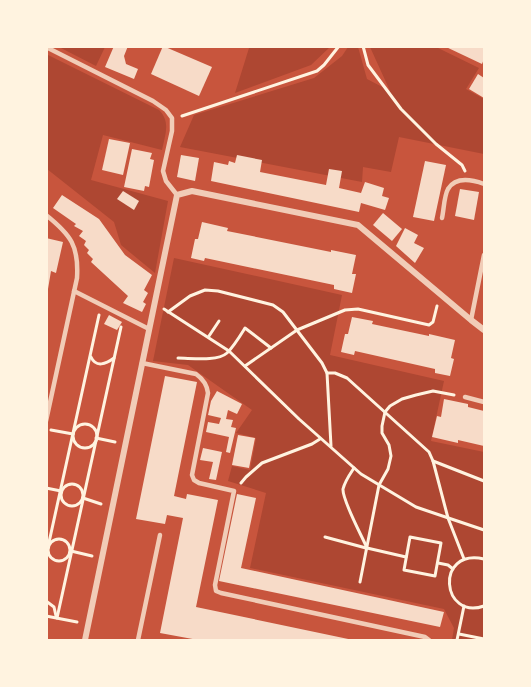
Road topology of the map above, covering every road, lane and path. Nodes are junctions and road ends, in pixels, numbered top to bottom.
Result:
1 (339, 46) edge
2 (363, 46) edge
3 (46, 47) edge
4 (196, 112) dead end
5 (470, 180) junction
6 (484, 184) edge
7 (177, 195) junction
8 (46, 215) edge
9 (442, 218) dead end
10 (484, 255) edge
11 (74, 291) junction
12 (440, 293) junction
13 (101, 304) junction
14 (154, 304) junction
15 (168, 312) junction
16 (124, 316) junction
17 (471, 320) junction
18 (219, 321) dead end
19 (149, 329) junction
20 (297, 330) junction
21 (484, 330) edge
22 (209, 336) junction
23 (271, 348) junction
24 (229, 351) junction
25 (91, 352) junction
26 (174, 357) dead end
27 (114, 358) junction
28 (142, 363) junction
29 (245, 366) junction
30 (327, 373) junction
31 (465, 397) joint
32 (484, 402) edge
33 (385, 412) junction
34 (46, 421) edge
35 (46, 429) edge
36 (73, 434) junction
37 (96, 438) junction
38 (321, 439) junction
39 (125, 445) junction
40 (331, 447) junction
41 (433, 461) junction
42 (354, 468) junction
43 (484, 481) edge
44 (379, 485) junction
45 (46, 488) edge
46 (61, 491) junction
47 (234, 491) junction
48 (82, 498) junction
49 (113, 507) junction
50 (448, 518) junction
51 (484, 530) edge
52 (160, 535) dead end
53 (324, 537) dead end
54 (367, 548) junction
55 (47, 549) edge
56 (71, 551) junction
57 (46, 556) edge
58 (406, 557) junction
59 (102, 558) junction
60 (464, 559) junction
61 (484, 559) edge
62 (437, 563) junction
63 (453, 569) junction
64 (360, 582) dead end
65 (46, 601) edge
66 (464, 606) junction
67 (484, 606) edge
68 (46, 616) edge
69 (57, 618) junction
70 (89, 624) junction
71 (459, 634) junction
72 (484, 639) edge
73 (85, 640) edge
74 (138, 640) edge
75 (429, 640) edge
76 (457, 640) edge

1 - 4 path
2 - 5 path
3 - 7 lane
5 - 6 lane
5 - 9 lane
7 - 12 street
7 - 14 street
8 - 11 lane
10 - 17 lane
11 - 13 lane
11 - 34 lane
12 - 17 street
12 - 20 path
13 - 16 lane
13 - 25 path
14 - 15 path
14 - 19 street
15 - 20 path
15 - 22 path
16 - 19 lane
16 - 27 path
17 - 21 street
18 - 22 path
19 - 28 street
20 - 23 path
20 - 30 path
22 - 24 path
23 - 24 path
23 - 29 path
24 - 26 path
24 - 29 path
25 - 27 path
25 - 36 path
27 - 37 path
28 - 39 street
28 - 47 lane
29 - 38 path
30 - 33 path
30 - 40 path
31 - 32 lane
31 - 33 path
33 - 41 path
33 - 44 path
35 - 36 path
36 - 37 path
36 - 37 path
36 - 46 path
37 - 39 path
37 - 48 path
38 - 40 path
38 - 47 path
39 - 49 street
40 - 42 path
41 - 43 path
41 - 50 path
42 - 44 path
42 - 54 path
44 - 50 path
44 - 54 path
45 - 46 path
46 - 48 path
46 - 48 path
46 - 55 path
47 - 75 lane
48 - 49 path
48 - 56 path
49 - 59 street
50 - 51 path
50 - 60 path
52 - 74 lane
53 - 54 path
54 - 58 path
54 - 64 path
55 - 56 path
55 - 56 path
55 - 57 path
56 - 59 path
56 - 69 path
58 - 62 path
58 - 62 path
59 - 70 street
60 - 61 path
60 - 63 path
62 - 63 path
63 - 66 path
65 - 69 path
66 - 67 path
66 - 71 path
68 - 69 path
69 - 70 path
70 - 73 street
71 - 72 path
71 - 76 path

